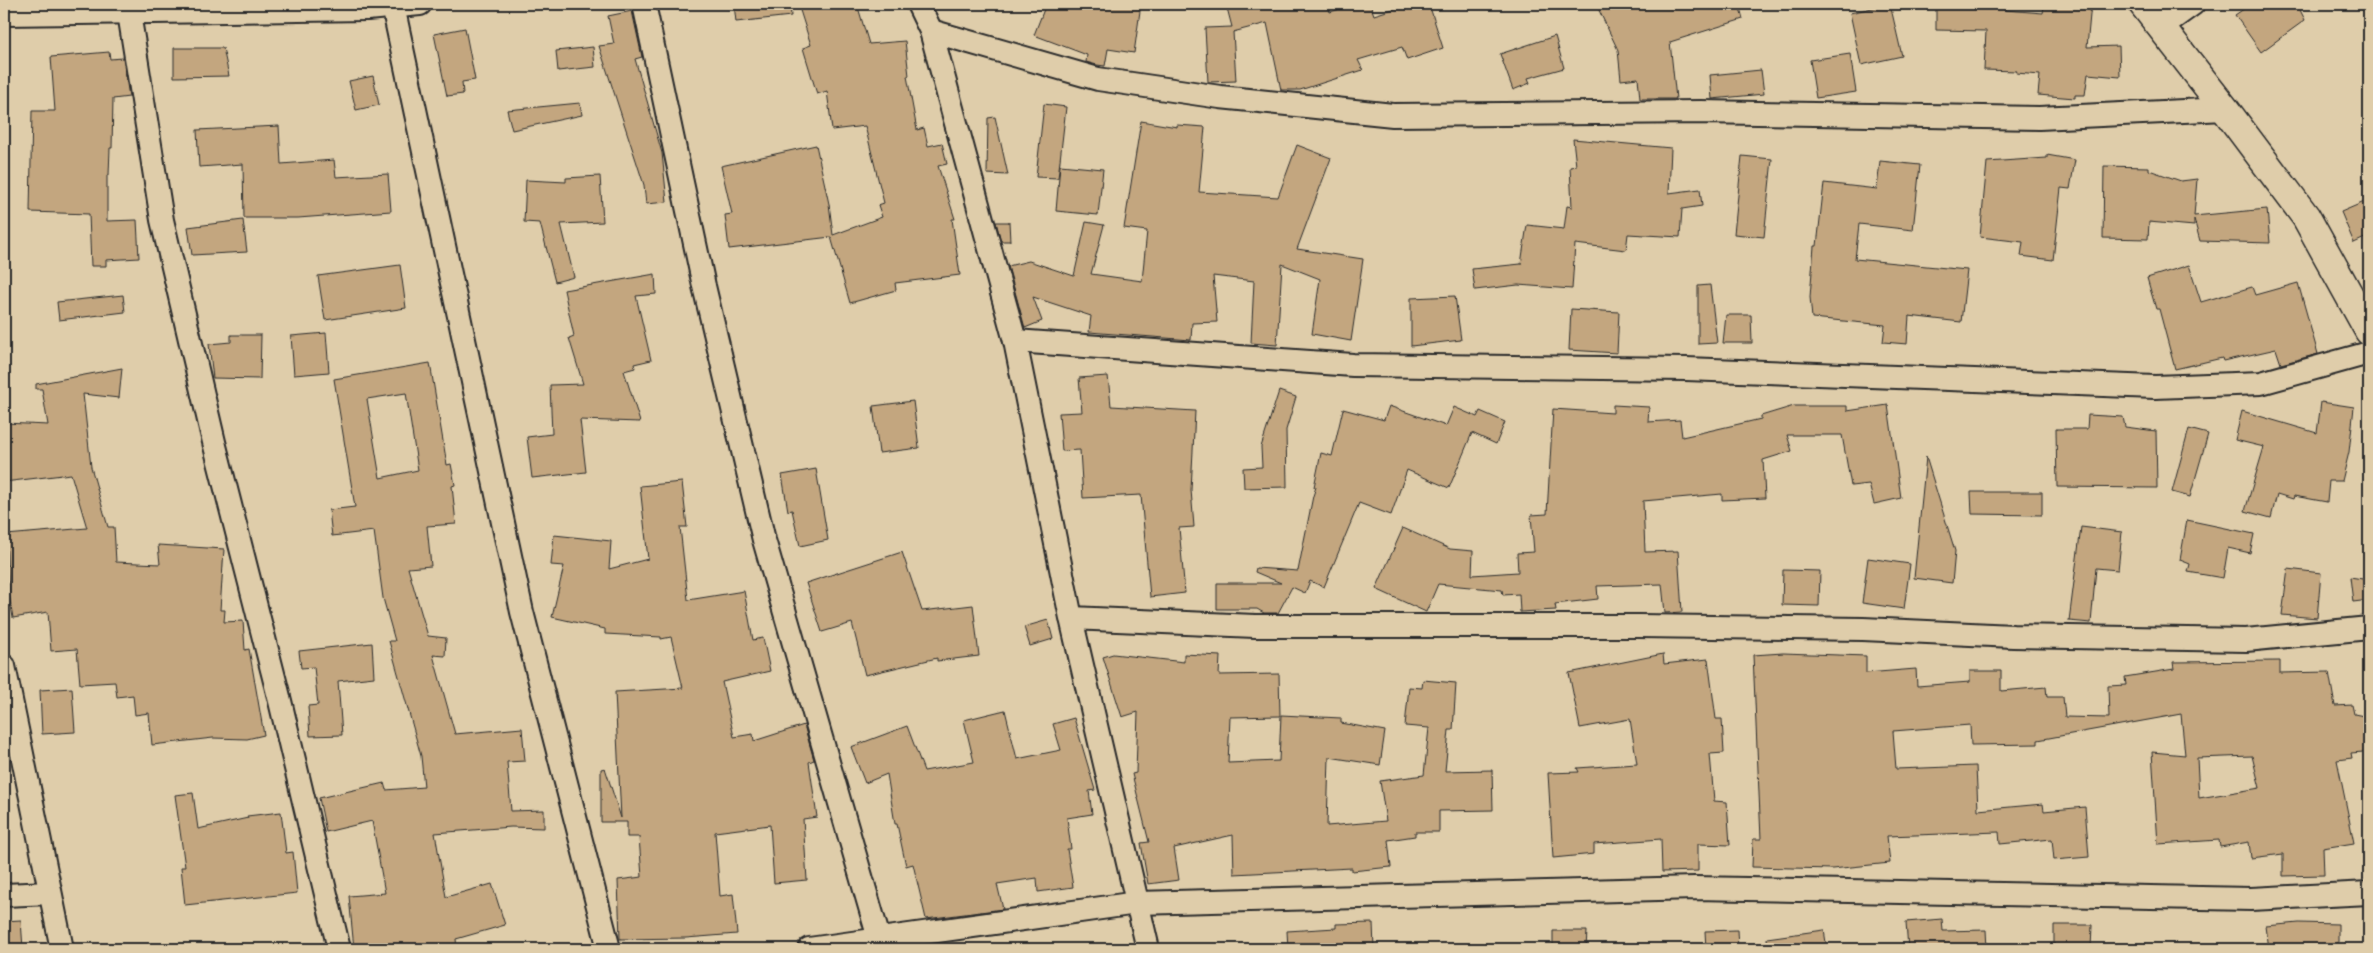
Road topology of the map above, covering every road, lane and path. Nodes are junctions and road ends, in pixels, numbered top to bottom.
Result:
1 (420, 4) edge
2 (644, 4) edge
3 (918, 4) edge
4 (2143, 4) edge
5 (2193, 4) edge
6 (367, 6) edge
7 (393, 6) junction
8 (129, 12) junction
9 (4, 14) edge
10 (2161, 27) junction
11 (931, 31) junction
12 (2226, 108) junction
13 (2369, 331) edge
14 (1015, 341) junction
15 (2369, 353) edge
16 (1071, 618) junction
17 (2369, 628) edge
18 (4, 666) edge
19 (13, 761) edge
20 (50, 893) junction
21 (2369, 893) edge
22 (4, 895) edge
23 (1137, 903) junction
24 (880, 944) edge
25 (62, 949) edge
26 (339, 949) edge
27 (609, 949) edge
28 (809, 949) edge
29 (1148, 949) edge

1 - 7 street
2 - 24 street
3 - 11 street
4 - 10 street
5 - 10 street
6 - 7 street
6 - 8 street
7 - 27 street
8 - 9 street
8 - 26 street
10 - 12 street
11 - 12 street
11 - 14 street
12 - 13 street
14 - 15 street
14 - 16 street
16 - 17 street
16 - 23 street
18 - 19 street
19 - 20 street
20 - 22 street
20 - 25 street
21 - 23 street
23 - 24 street
23 - 29 street
24 - 28 street

